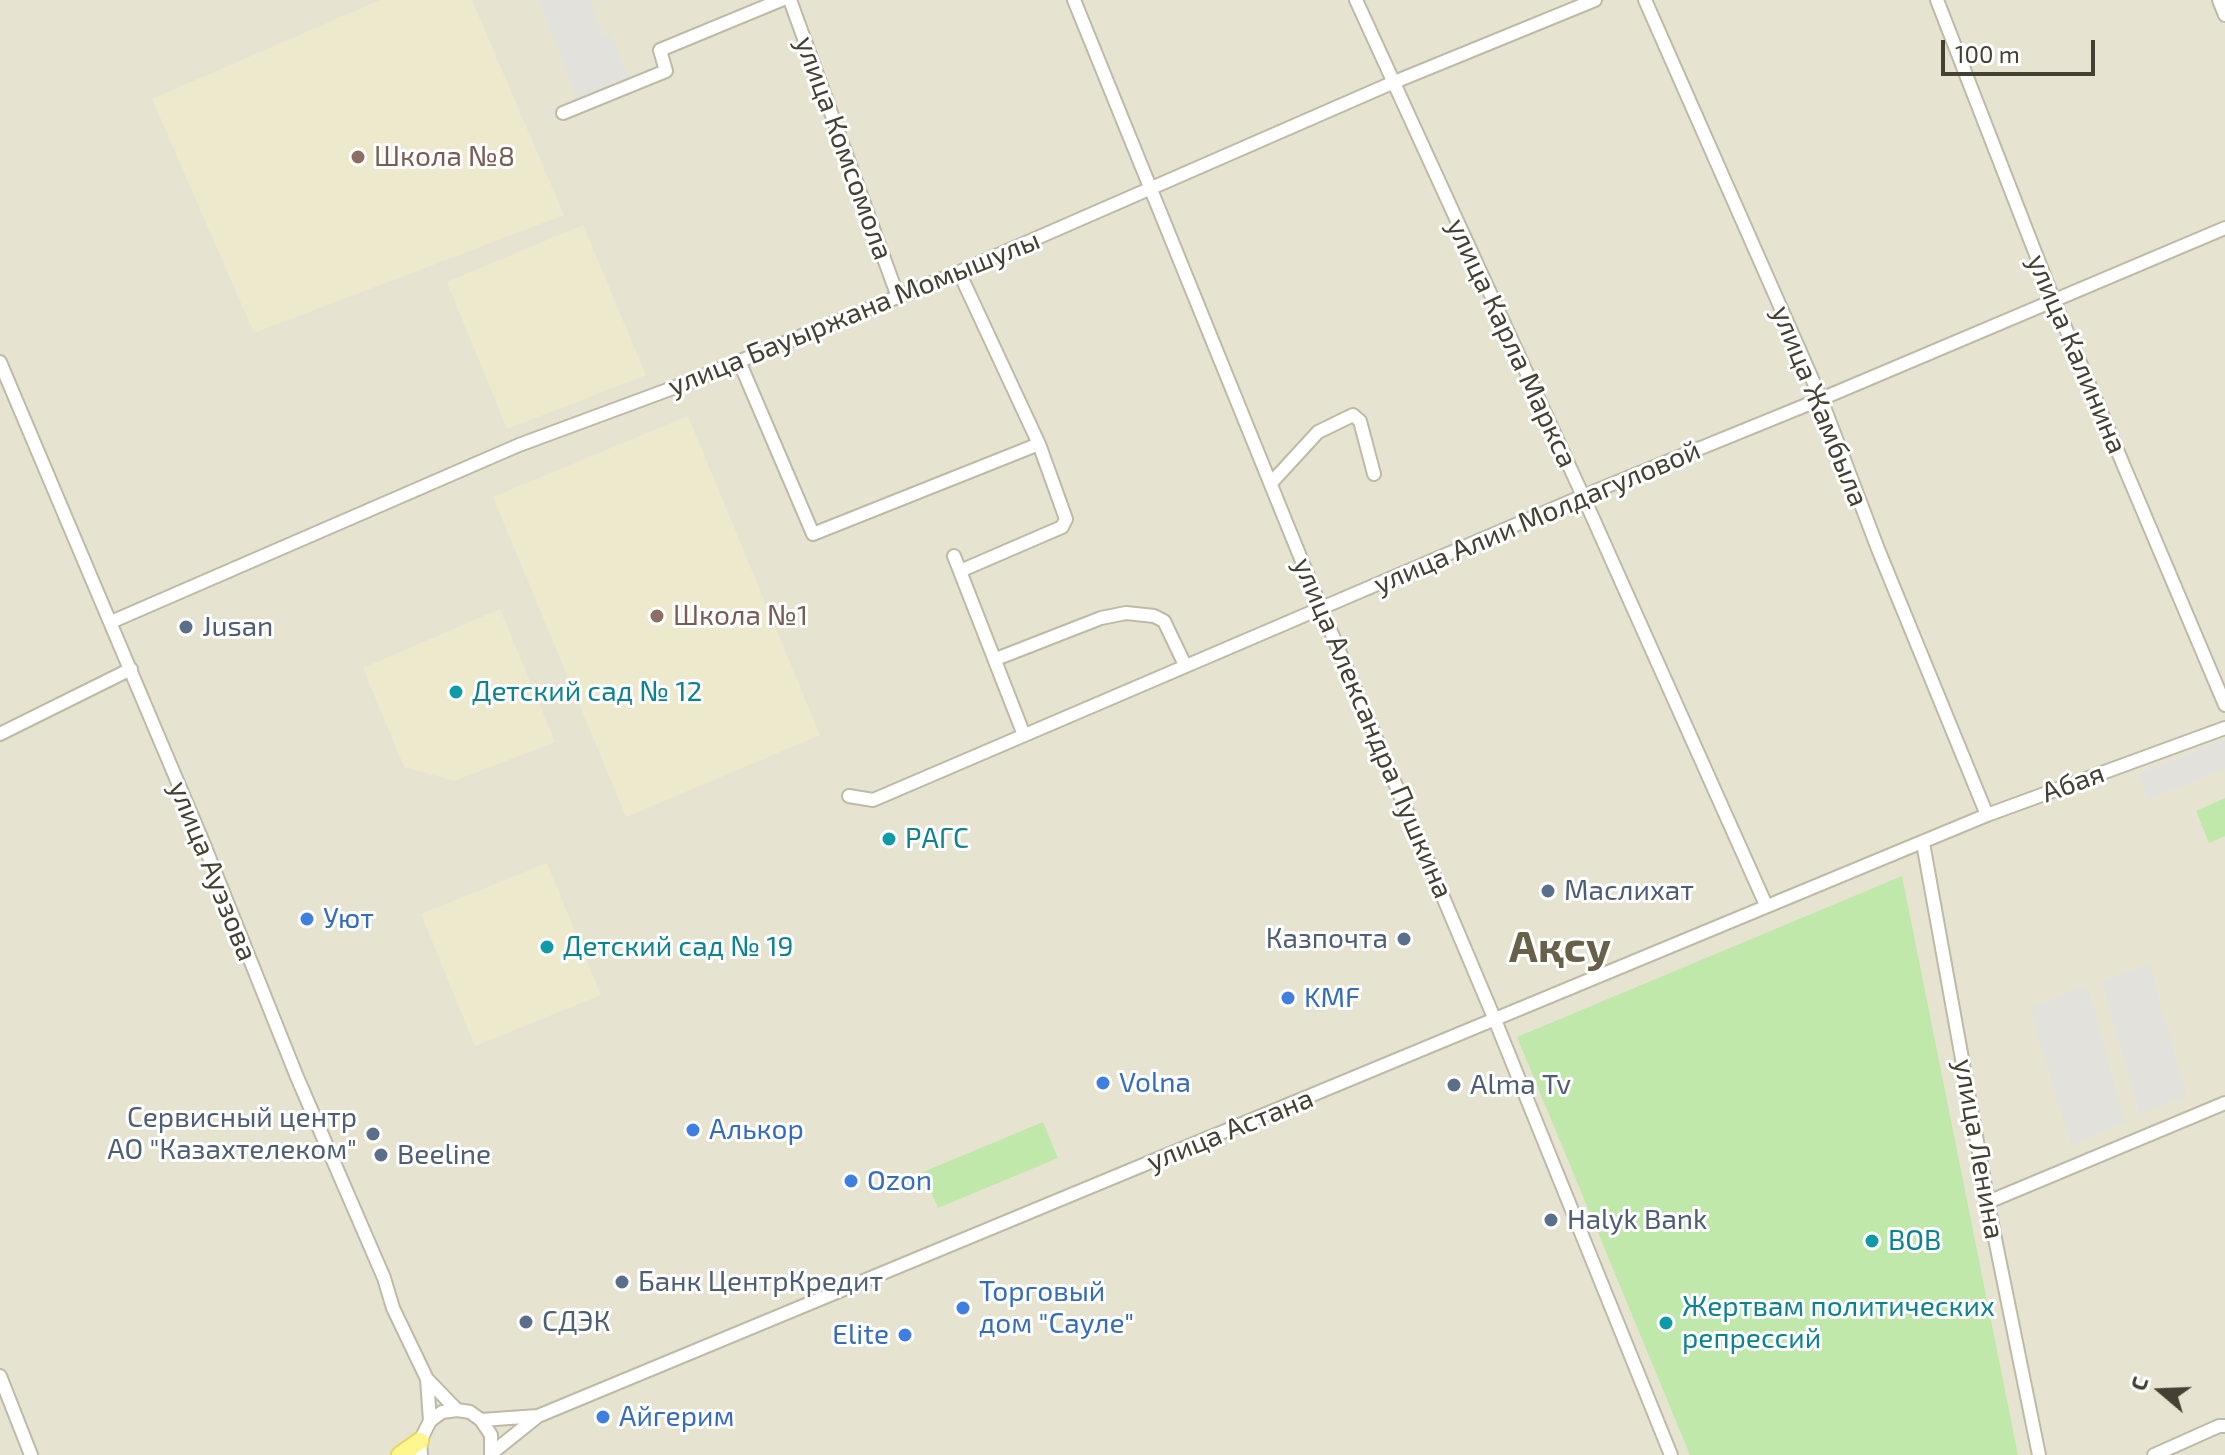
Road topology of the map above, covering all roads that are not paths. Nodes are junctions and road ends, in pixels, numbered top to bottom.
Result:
1 (781, 0) edge
2 (790, 0) edge
3 (1074, 0) edge
4 (1356, 0) edge
5 (1595, 0) edge
6 (1645, 0) edge
7 (1937, 0) edge
8 (2219, 0) edge
9 (2225, 15) edge
10 (1392, 83) junction
11 (563, 113) dead end
12 (1153, 190) junction
13 (2225, 228) edge
14 (959, 272) junction
15 (898, 297) junction
16 (2054, 301) junction
17 (739, 361) junction
18 (0, 362) edge
19 (1821, 399) junction
20 (1039, 444) junction
21 (1374, 474) dead end
22 (1272, 482) junction
23 (1583, 496) junction
24 (954, 556) dead end
25 (960, 571) junction
26 (1321, 608) junction
27 (111, 622) junction
28 (996, 659) junction
29 (1185, 665) junction
30 (131, 669) junction
31 (2225, 705) edge
32 (2225, 728) edge
33 (0, 734) edge
34 (1024, 735) junction
35 (849, 796) dead end
36 (1987, 815) junction
37 (1923, 843) junction
38 (1766, 905) junction
39 (1495, 1020) junction
40 (2225, 1103) edge
41 (1988, 1202) junction
42 (0, 1376) edge
43 (427, 1379) junction
44 (457, 1410) junction
45 (538, 1416) junction
46 (481, 1420) junction
47 (430, 1421) junction
48 (2225, 1426) edge
49 (420, 1448) edge
50 (492, 1454) edge
51 (31, 1455) edge
52 (400, 1455) edge
53 (1671, 1455) edge
54 (2039, 1455) edge
55 (2154, 1455) edge

1 - 11 street
2 - 15 street, улица Комсомола
3 - 12 street, улица Александра Пушкина
4 - 10 street, улица Карла Маркса
5 - 10 street, улица Бауыржана Момышулы
6 - 19 street, улица Жамбыла
7 - 16 street, улица Калинина
8 - 9 street
10 - 12 street, улица Бауыржана Момышулы
10 - 23 street, улица Карла Маркса
12 - 14 street, улица Бауыржана Момышулы
12 - 22 street, улица Александра Пушкина
13 - 16 street, улица Алии Молдагуловой
14 - 15 street, улица Бауыржана Момышулы
14 - 20 street
15 - 17 street, улица Бауыржана Момышулы
16 - 19 street, улица Алии Молдагуловой
16 - 31 street, улица Калинина
17 - 20 street
17 - 27 street, улица Бауыржана Момышулы
18 - 27 street, улица Ауэзова
19 - 23 street, улица Алии Молдагуловой
19 - 36 street, улица Жамбыла
20 - 25 street
21 - 22 street
22 - 26 street, улица Александра Пушкина
23 - 26 street, улица Алии Молдагуловой
23 - 38 street, улица Карла Маркса
24 - 25 street
25 - 28 street
26 - 29 street, улица Алии Молдагуловой
26 - 39 street, улица Александра Пушкина
27 - 30 street, улица Ауэзова
28 - 29 street
28 - 34 street
29 - 34 street, улица Алии Молдагуловой
30 - 33 street
30 - 43 street, улица Ауэзова
32 - 36 street, Абая
34 - 35 street, улица Алии Молдагуловой
36 - 37 street, Абая
37 - 38 street, улица Астана
37 - 41 street, улица Ленина
38 - 39 street, улица Астана
39 - 45 street, улица Астана
39 - 53 street, улица Александра Пушкина
40 - 41 street
41 - 54 street, улица Ленина
42 - 51 street
43 - 44 street
43 - 47 street
44 - 46 street
44 - 47 street
45 - 46 street
45 - 50 street
46 - 50 street
47 - 49 street
48 - 55 street
49 - 52 main road

